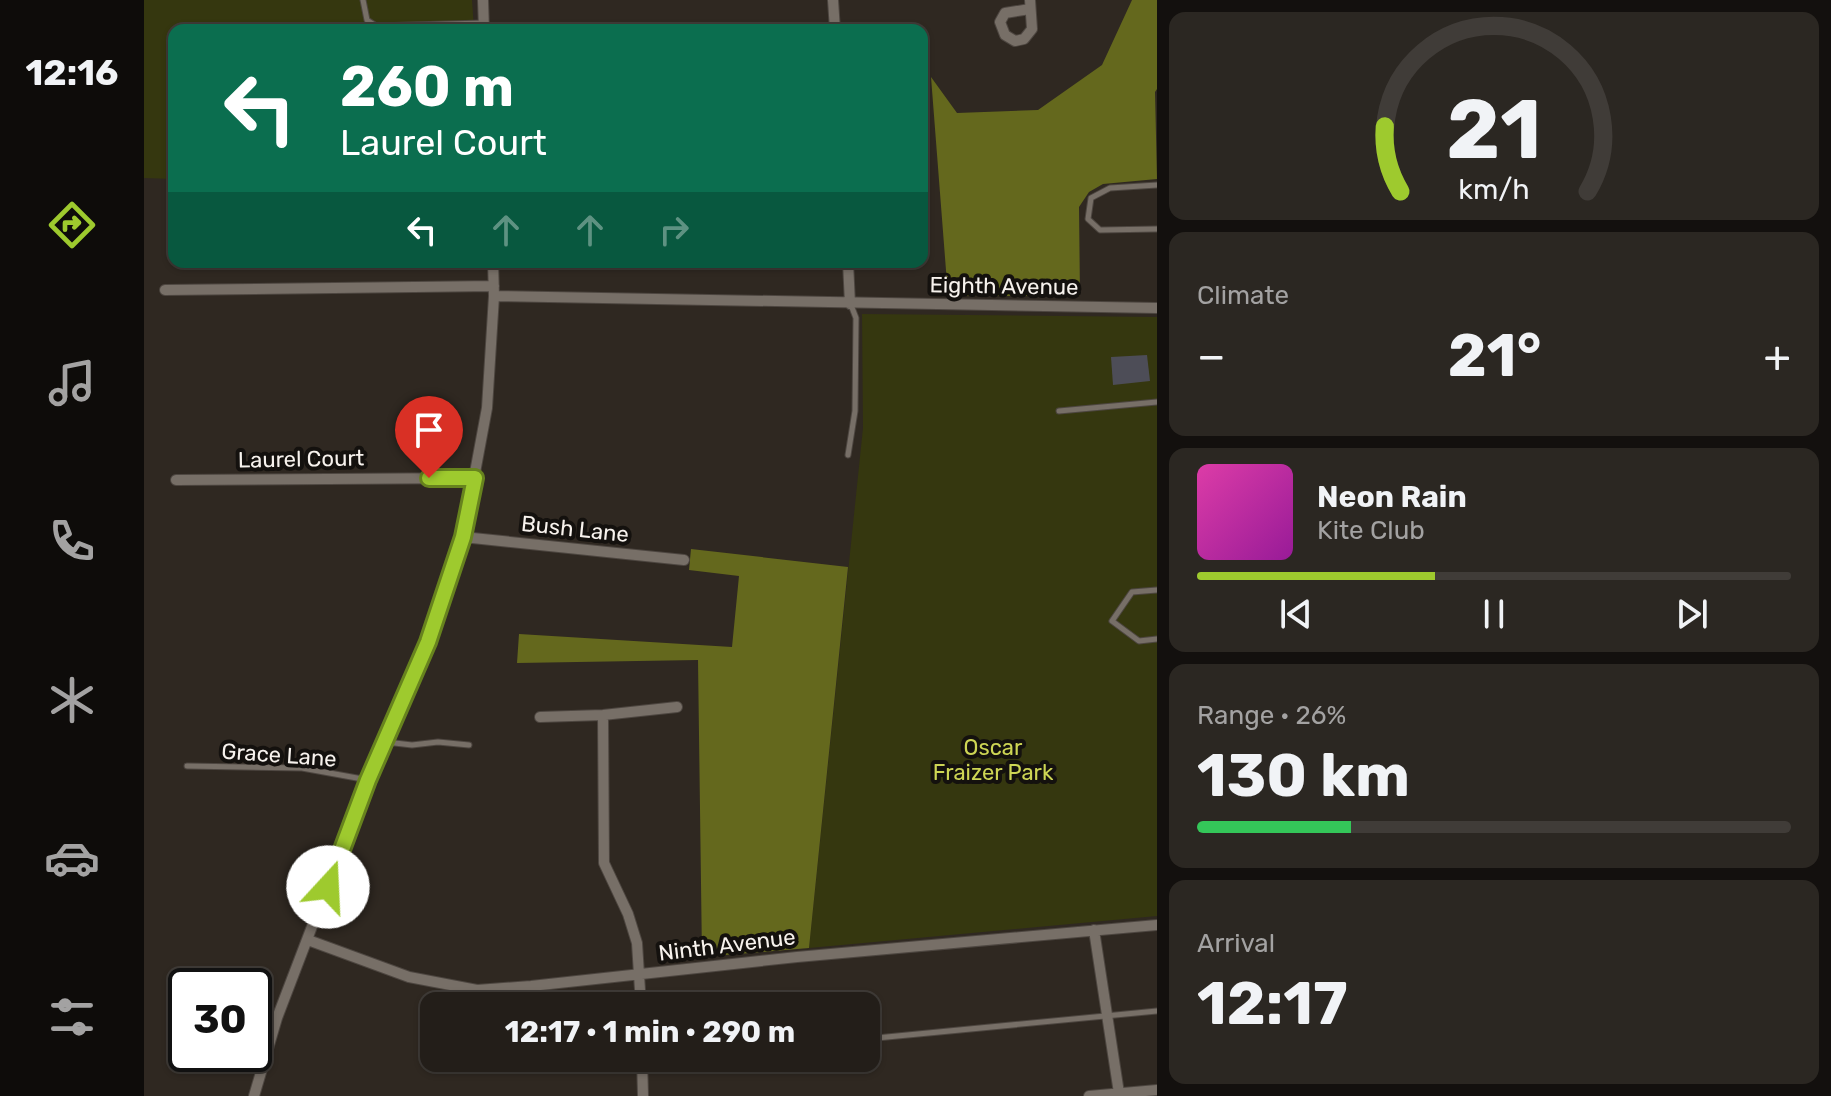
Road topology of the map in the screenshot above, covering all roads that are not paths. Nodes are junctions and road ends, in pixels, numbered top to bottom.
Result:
1 (363, 0) edge
2 (483, 0) edge
3 (833, 0) edge
4 (373, 24) edge
5 (484, 24) edge
6 (835, 24) edge
7 (1157, 185) edge
8 (1157, 229) edge
9 (493, 268) edge
10 (848, 268) edge
11 (165, 290) dead end
12 (494, 291) junction
13 (850, 304) junction
14 (1157, 308) edge
15 (1157, 402) edge
16 (1059, 411) dead end
17 (848, 455) dead end
18 (475, 478) junction
19 (176, 480) dead end
20 (463, 537) junction
21 (684, 560) dead end
22 (1157, 590) edge
23 (1157, 639) edge
24 (677, 707) dead end
25 (603, 715) junction
26 (540, 717) dead end
27 (385, 742) junction
28 (469, 745) dead end
29 (187, 766) dead end
30 (368, 780) junction
31 (1157, 925) edge
32 (1094, 930) junction
33 (308, 940) junction
34 (640, 975) junction
35 (641, 992) edge
36 (1157, 1011) edge
37 (1107, 1015) junction
38 (880, 1038) edge
39 (642, 1072) edge
40 (1157, 1090) edge
41 (1119, 1093) junction
42 (254, 1096) edge
43 (643, 1096) edge
44 (1089, 1096) edge

1 - 4 lane
2 - 5 street
3 - 6 street
7 - 8 lane
9 - 12 street
10 - 13 street
11 - 12 street, Eighth Avenue
12 - 13 street, Eighth Avenue
12 - 18 street
13 - 14 street, Eighth Avenue
13 - 17 lane
15 - 16 lane
18 - 19 street, Laurel Court
18 - 20 street
20 - 21 street, Bush Lane
20 - 27 street
22 - 23 lane
24 - 25 street
25 - 26 street
25 - 34 street
27 - 28 lane
27 - 30 street
29 - 30 lane, Grace Lane
30 - 33 street
31 - 32 street, Ninth Avenue
32 - 34 street, Ninth Avenue
32 - 37 street
33 - 34 street, Ninth Avenue
33 - 42 street
34 - 35 street
36 - 37 lane
37 - 38 lane
37 - 41 street
39 - 43 street
40 - 41 street
41 - 44 street

